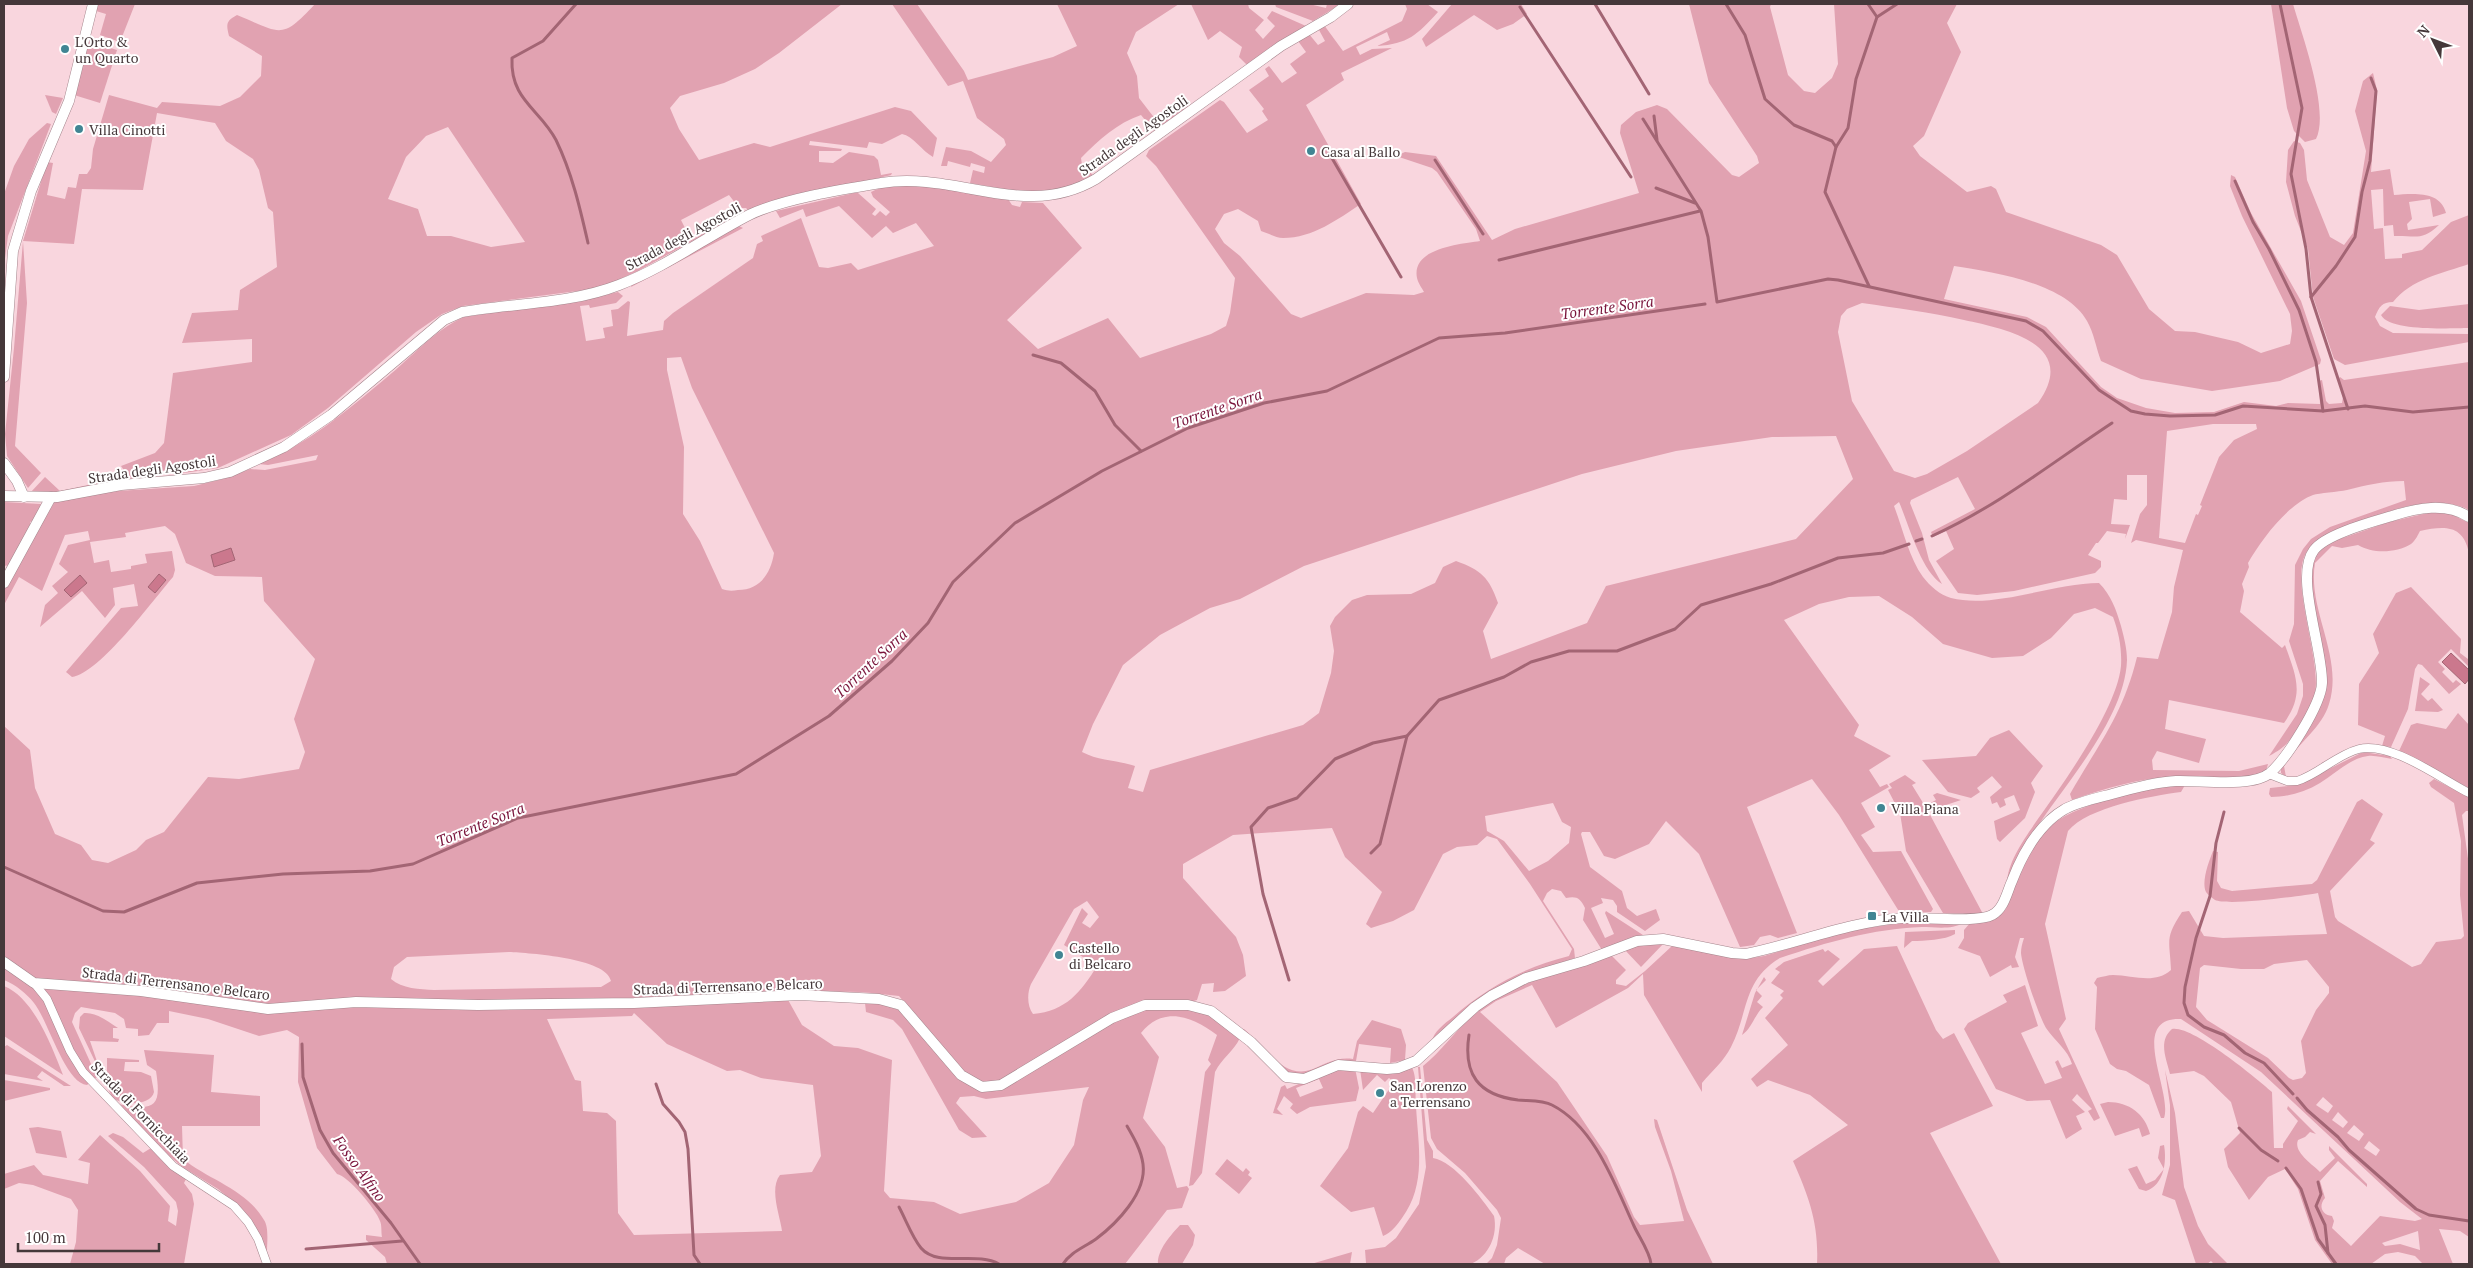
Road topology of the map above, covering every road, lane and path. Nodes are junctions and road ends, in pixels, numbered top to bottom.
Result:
1 (93, 4) edge
2 (1348, 4) edge
3 (4, 377) edge
4 (4, 463) edge
5 (4, 496) edge
6 (24, 497) junction
7 (52, 497) junction
8 (2469, 517) edge
9 (4, 583) edge
10 (2270, 774) junction
11 (2469, 793) edge
12 (4, 962) edge
13 (34, 983) junction
14 (267, 1264) edge

1 - 3 street
2 - 7 street, Strada degli Agostoli
4 - 6 street
5 - 6 street, Strada degli Agostoli
6 - 7 street, Strada degli Agostoli
7 - 9 street
8 - 10 street
10 - 11 street
10 - 13 street, Strada di Terrensano e Belcaro
12 - 13 street
13 - 14 street, Strada di Fornicchiaia

